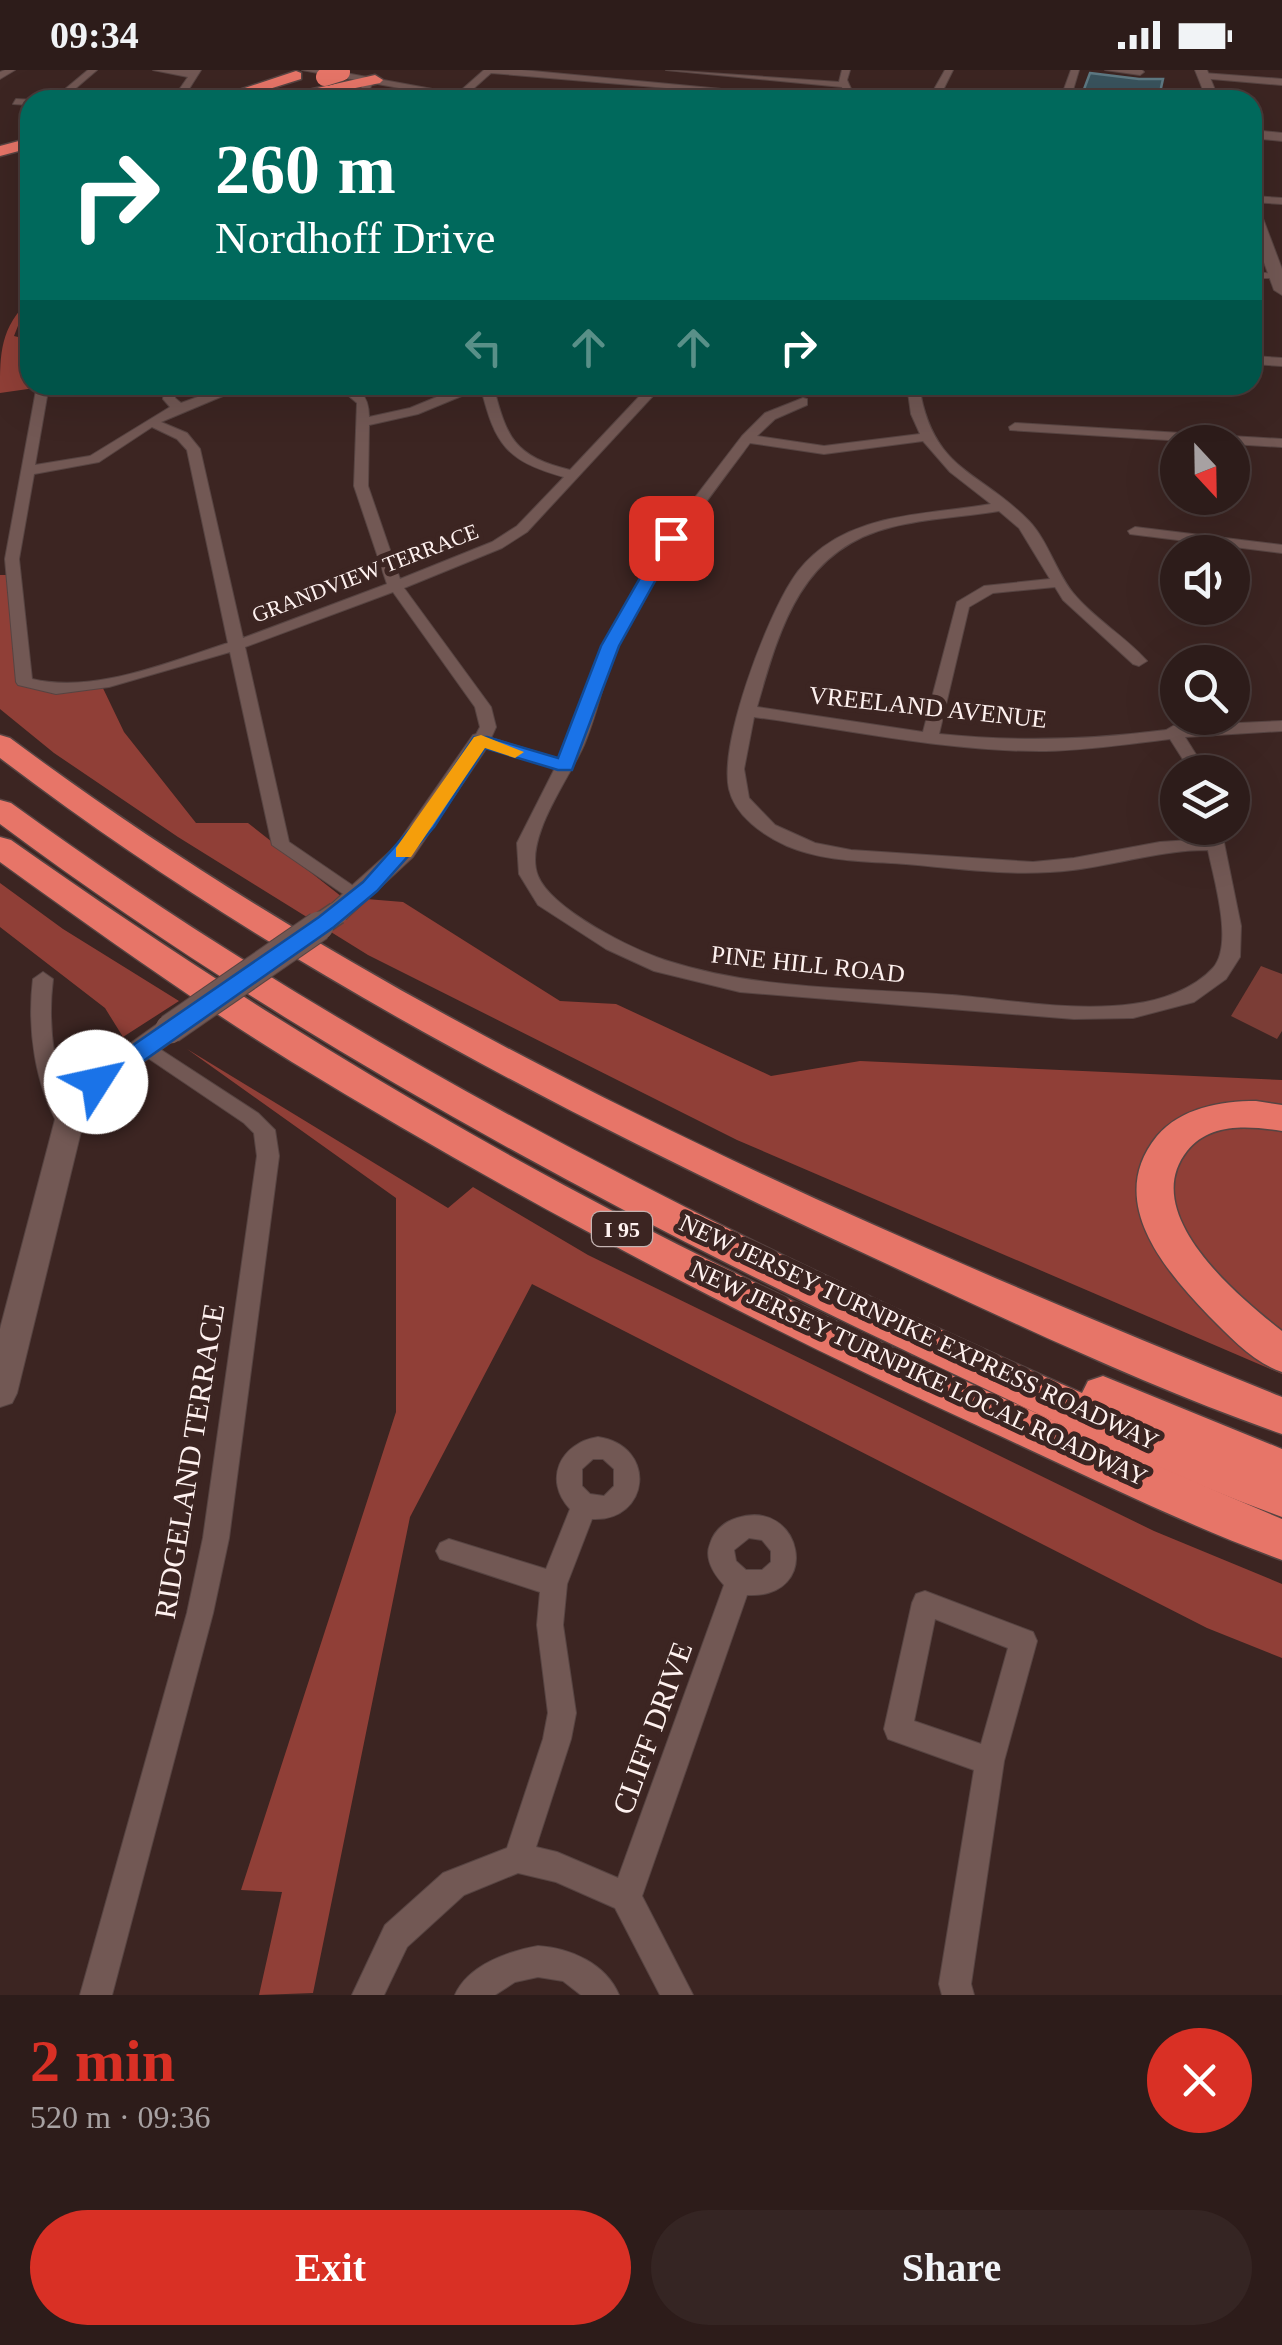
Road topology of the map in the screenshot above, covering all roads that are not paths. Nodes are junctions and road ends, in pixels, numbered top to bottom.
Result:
1 (10, 70) edge
2 (93, 70) edge
3 (156, 70) edge
4 (394, 70) edge
5 (490, 70) edge
6 (673, 70) edge
7 (846, 70) edge
8 (1109, 70) edge
9 (195, 72) edge
10 (334, 72) edge
11 (1140, 72) edge
12 (747, 73) edge
13 (1202, 73) edge
14 (583, 74) edge
15 (0, 76) edge
16 (374, 80) junction
17 (1282, 82) edge
18 (844, 85) junction
19 (70, 90) edge
20 (259, 90) edge
21 (268, 90) edge
22 (279, 90) edge
23 (323, 90) edge
24 (365, 90) edge
25 (423, 90) edge
26 (461, 90) edge
27 (731, 90) edge
28 (846, 90) edge
29 (16, 102) dead end
30 (20, 102) edge
31 (20, 132) edge
32 (0, 151) edge
33 (1266, 244) edge
34 (1280, 283) edge
35 (41, 395) edge
36 (170, 395) edge
37 (213, 395) edge
38 (357, 395) edge
39 (452, 395) edge
40 (489, 395) edge
41 (648, 395) edge
42 (916, 395) edge
43 (804, 402) dead end
44 (178, 407) junction
45 (151, 422) junction
46 (363, 422) junction
47 (1015, 427) dead end
48 (926, 437) junction
49 (747, 439) junction
50 (1282, 443) edge
51 (26, 471) junction
52 (573, 475) junction
53 (1005, 506) junction
54 (1135, 532) dead end
55 (1282, 549) edge
56 (1058, 582) junction
57 (396, 585) junction
58 (235, 648) junction
59 (1139, 661) dead end
60 (748, 711) junction
61 (1282, 726) edge
62 (1250, 727) edge
63 (1160, 733) edge
64 (931, 735) junction
65 (481, 740) junction
66 (0, 744) edge
67 (565, 766) junction
68 (0, 785) edge
69 (0, 810) edge
70 (1160, 845) edge
71 (1216, 845) edge
72 (0, 848) edge
73 (348, 905) junction
74 (43, 979) dead end
75 (146, 1046) junction
76 (1282, 1118) edge
77 (67, 1123) junction
78 (1282, 1356) edge
79 (0, 1393) edge
80 (1282, 1416) edge
81 (1282, 1470) edge
82 (1282, 1497) edge
83 (585, 1504) dead end
84 (1282, 1540) edge
85 (449, 1551) dead end
86 (740, 1581) dead end
87 (554, 1584) junction
88 (990, 1761) junction
89 (518, 1858) junction
90 (626, 1897) junction
91 (96, 1995) edge
92 (368, 1995) edge
93 (472, 1995) edge
94 (603, 1995) edge
95 (676, 1995) edge
96 (958, 1995) edge

1 - 15 street
2 - 19 street
3 - 9 street
4 - 16 street
5 - 14 street
5 - 26 street
6 - 12 street
7 - 18 street
8 - 11 street
10 - 16 street
10 - 20 highway
10 - 21 highway
10 - 22 highway
12 - 18 street
13 - 17 street
14 - 27 street
16 - 23 highway
16 - 24 street
16 - 25 street
18 - 28 street
29 - 30 street
31 - 32 highway
33 - 34 street
35 - 51 street
36 - 44 street
37 - 44 street
38 - 46 street
39 - 46 street
40 - 52 street
41 - 52 street, GRANDVIEW TERRACE
42 - 48 street
43 - 49 street, PINE HILL ROAD
44 - 45 street
45 - 51 street
45 - 58 street
46 - 57 street
47 - 50 street
48 - 49 street
48 - 53 street
49 - 67 street, PINE HILL ROAD
51 - 58 street, GRANDVIEW TERRACE
52 - 57 street, GRANDVIEW TERRACE
53 - 56 street
53 - 60 street
54 - 55 street
56 - 59 street
56 - 64 street
57 - 58 street, GRANDVIEW TERRACE
57 - 65 street
58 - 73 street
60 - 64 street, VREELAND AVENUE
60 - 70 street
61 - 62 street, VREELAND AVENUE
63 - 64 street, VREELAND AVENUE
65 - 67 street
65 - 73 street
66 - 80 highway
67 - 71 street, PINE HILL ROAD
68 - 81 highway, NEW JERSEY TURNPIKE EXPRESS ROADWAY / I 95
69 - 82 highway, NEW JERSEY TURNPIKE EXPRESS ROADWAY / I 95
72 - 84 highway, NEW JERSEY TURNPIKE LOCAL ROADWAY / I 95
73 - 75 street, bridge
74 - 77 street
75 - 77 street
75 - 91 street, RIDGELAND TERRACE
76 - 78 highway
77 - 79 street
83 - 87 street
85 - 87 street
86 - 90 street, CLIFF DRIVE
87 - 89 street
88 - 88 street
88 - 96 street
89 - 90 street
89 - 92 street
90 - 95 street
93 - 94 street

